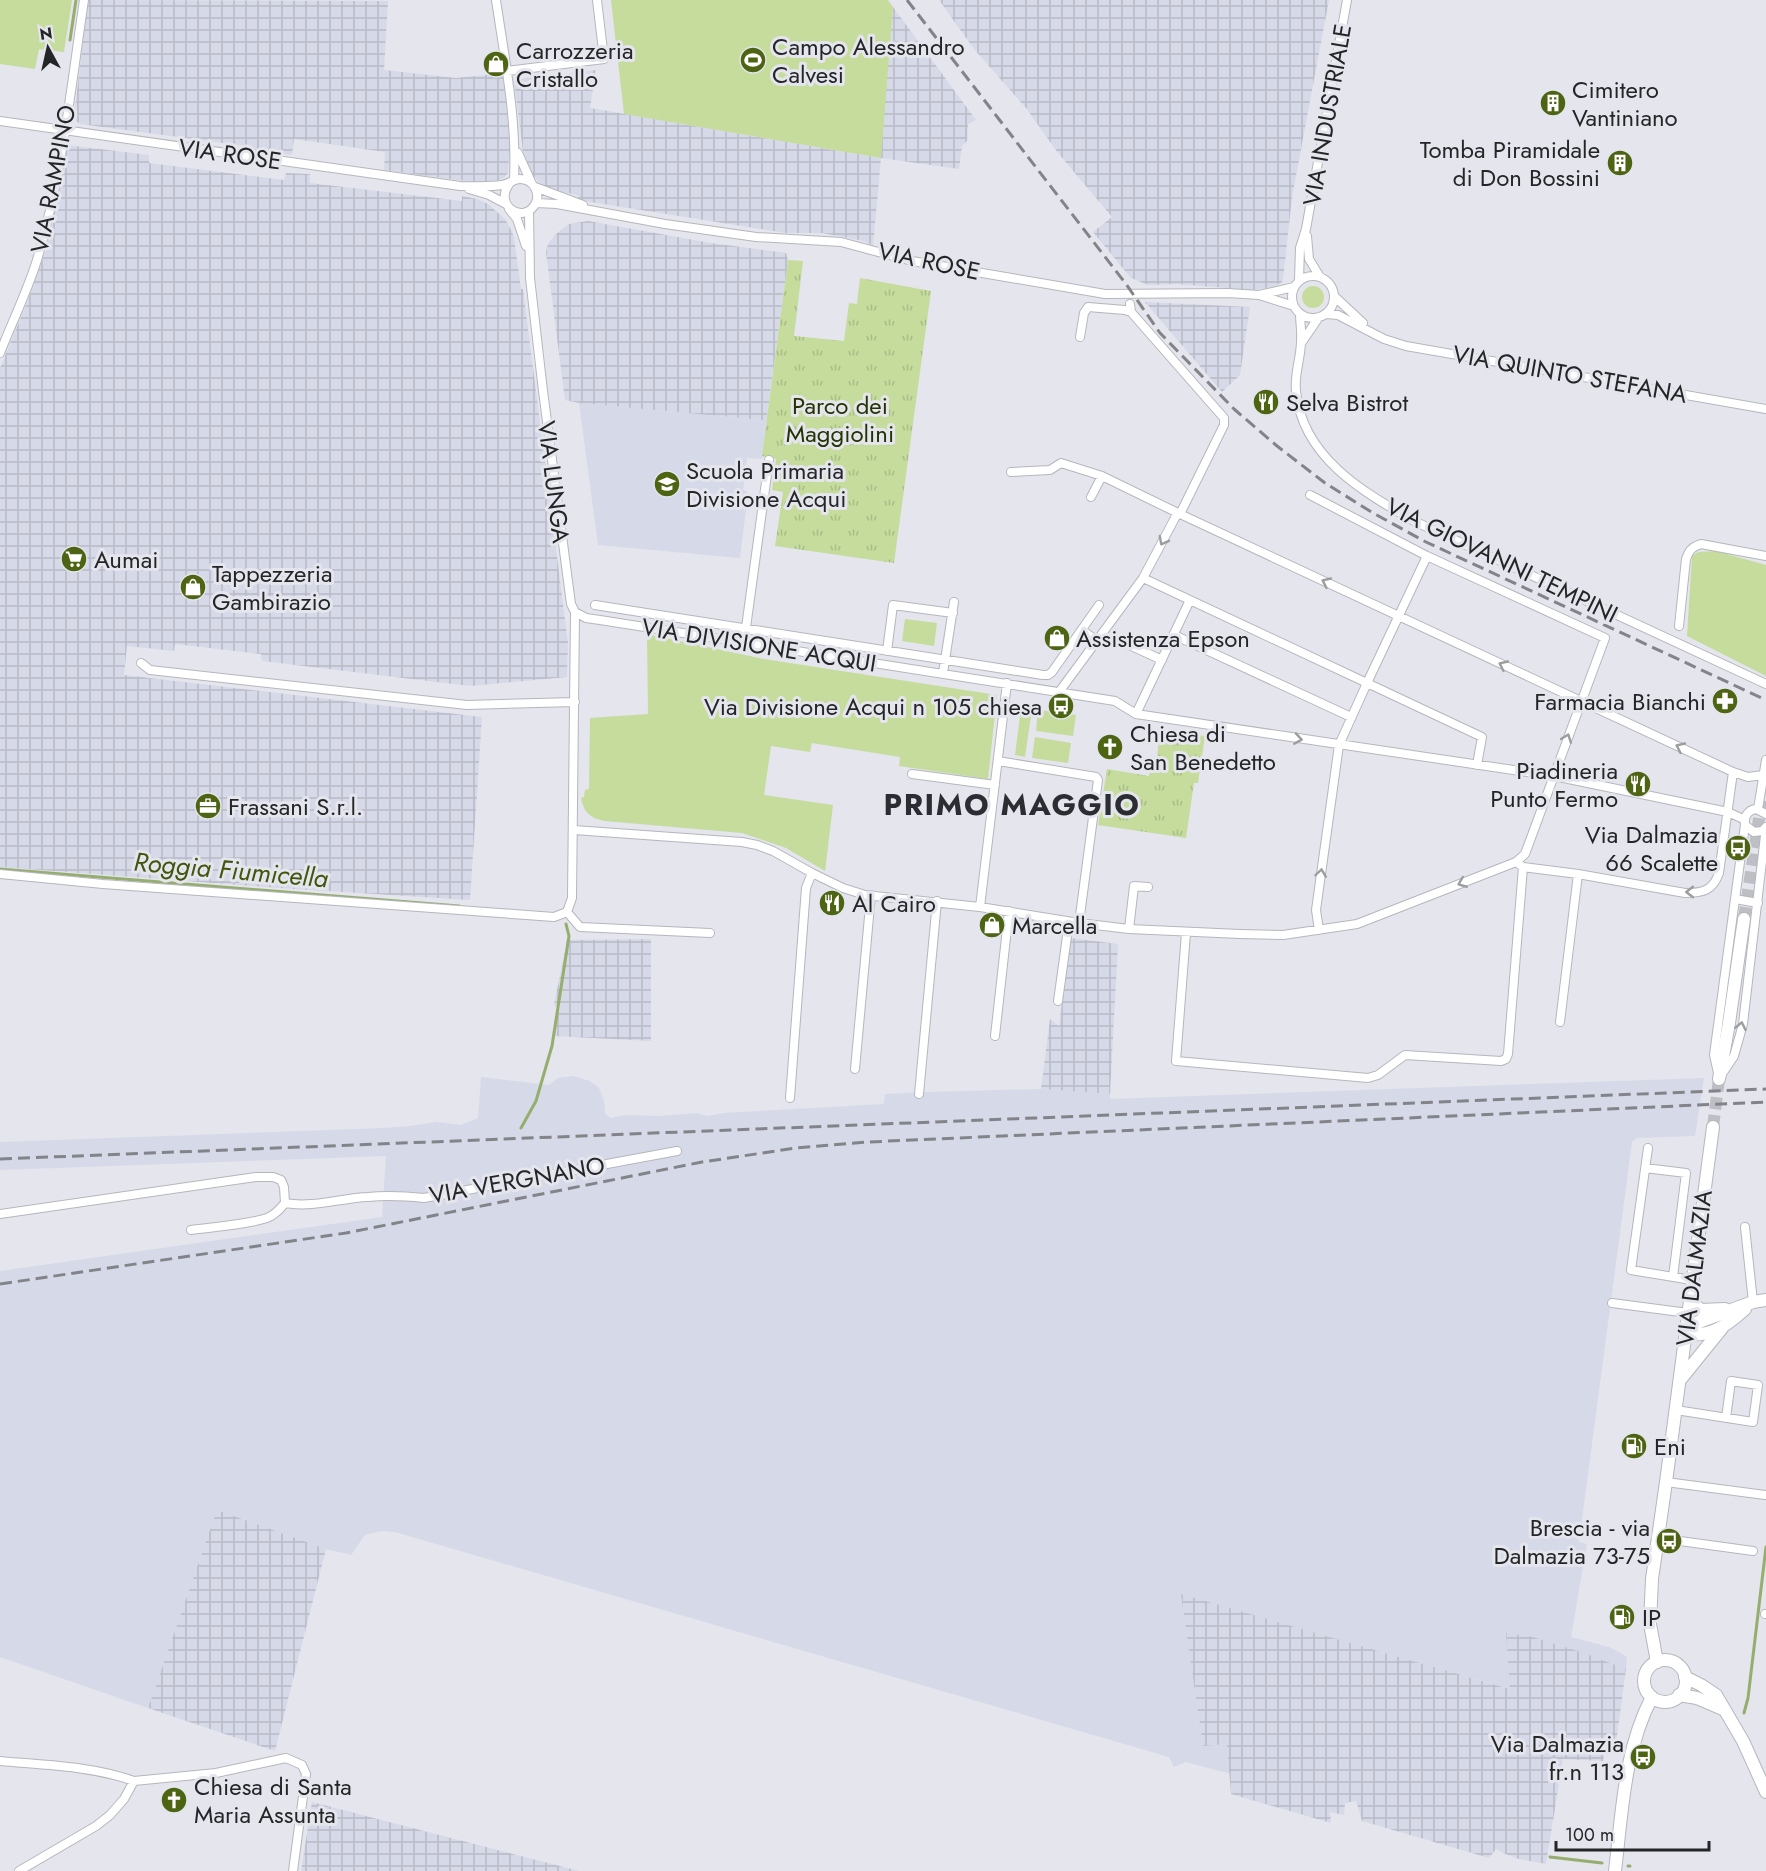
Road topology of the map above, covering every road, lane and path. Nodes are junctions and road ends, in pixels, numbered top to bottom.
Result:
1 (84, 0) edge
2 (486, 0) edge
3 (597, 0) edge
4 (1347, 0) edge
5 (496, 1) edge
6 (507, 70) junction
7 (0, 121) edge
8 (65, 131) junction
9 (516, 147) junction
10 (512, 182) junction
11 (533, 185) junction
12 (460, 186) junction
13 (536, 203) junction
14 (507, 206) junction
15 (529, 211) junction
16 (600, 211) junction
17 (1306, 230) junction
18 (529, 261) junction
19 (1320, 277) junction
20 (1297, 284) junction
21 (1259, 295) junction
22 (1334, 296) junction
23 (1293, 306) junction
24 (1300, 314) junction
25 (1322, 315) junction
26 (1376, 335) junction
27 (1080, 337) dead end
28 (1301, 343) junction
29 (0, 353) edge
30 (1766, 409) edge
31 (770, 460) dead end
32 (1011, 472) dead end
33 (1102, 476) junction
34 (1310, 495) dead end
35 (1090, 497) dead end
36 (1180, 514) junction
37 (1426, 556) junction
38 (1766, 556) edge
39 (1143, 578) junction
40 (1190, 600) junction
41 (954, 602) dead end
42 (595, 605) dead end
43 (1099, 605) dead end
44 (575, 612) junction
45 (953, 613) junction
46 (1399, 617) junction
47 (1679, 626) dead end
48 (746, 630) junction
49 (1082, 630) junction
50 (1174, 635) junction
51 (1097, 641) junction
52 (744, 642) junction
53 (1125, 643) dead end
54 (887, 651) junction
55 (1162, 660) junction
56 (946, 661) junction
57 (141, 663) dead end
58 (1013, 671) junction
59 (944, 673) junction
60 (1367, 683) junction
61 (1009, 684) junction
62 (1766, 684) edge
63 (1059, 692) junction
64 (1581, 700) junction
65 (575, 702) junction
66 (1136, 714) junction
67 (1352, 717) junction
68 (1339, 745) junction
69 (1766, 760) edge
70 (998, 762) junction
71 (1477, 765) junction
72 (1733, 772) junction
73 (912, 774) dead end
74 (1763, 775) junction
75 (1554, 776) junction
76 (995, 785) junction
77 (1758, 809) junction
78 (1728, 813) junction
79 (1766, 814) edge
80 (1745, 822) junction
81 (1766, 827) edge
82 (574, 830) junction
83 (1520, 864) junction
84 (812, 873) junction
85 (0, 874) edge
86 (1578, 874) junction
87 (1149, 887) dead end
88 (871, 895) junction
89 (1735, 898) junction
90 (937, 901) junction
91 (1758, 903) junction
92 (980, 907) junction
93 (1009, 911) junction
94 (567, 912) junction
95 (1744, 919) tunnel mouth
96 (1069, 922) junction
97 (1079, 923) junction
98 (1129, 929) junction
99 (1319, 930) junction
100 (710, 933) dead end
101 (1186, 933) junction
102 (1058, 1001) dead end
103 (1560, 1022) dead end
104 (995, 1036) dead end
105 (855, 1069) dead end
106 (1719, 1079) junction
107 (920, 1094) dead end
108 (790, 1098) dead end
109 (1713, 1127) tunnel mouth
110 (1648, 1148) dead end
111 (677, 1151) dead end
112 (1645, 1168) junction
113 (285, 1203) junction
114 (0, 1214) edge
115 (1745, 1227) dead end
116 (190, 1230) dead end
117 (1673, 1276) junction
118 (1692, 1280) junction
119 (1690, 1298) junction
120 (1766, 1300) edge
121 (1753, 1302) junction
122 (1612, 1303) dead end
123 (1735, 1308) junction
124 (1688, 1313) junction
125 (1724, 1326) junction
126 (1686, 1331) junction
127 (1679, 1381) junction
128 (1676, 1410) junction
129 (1726, 1418) junction
130 (1666, 1482) junction
131 (1765, 1495) edge
132 (1658, 1538) junction
133 (1754, 1551) dead end
134 (1657, 1662) junction
135 (1685, 1677) junction
136 (1679, 1695) junction
137 (1652, 1697) junction
138 (1725, 1710) junction
139 (0, 1761) edge
140 (134, 1781) junction
141 (1766, 1792) edge
142 (19, 1871) edge
143 (293, 1871) edge
144 (1615, 1871) edge

1 - 8 street, VIA RAMPINO
2 - 5 street
3 - 6 street
4 - 17 street, VIA INDUSTRIALE
5 - 6 street
6 - 9 street
7 - 8 street, VIA ROSE
8 - 12 street, VIA ROSE
8 - 29 street, VIA RAMPINO
9 - 10 street
9 - 11 street
10 - 11 street
10 - 12 street, VIA ROSE
10 - 14 street
11 - 13 street
11 - 16 street, VIA ROSE
12 - 14 street, VIA ROSE
13 - 15 street
13 - 16 street, VIA ROSE
14 - 15 street
14 - 18 street, VIA LUNGA
15 - 18 street, VIA LUNGA
16 - 21 street, VIA ROSE
17 - 19 street, VIA INDUSTRIALE
17 - 20 street, VIA INDUSTRIALE
18 - 44 street, VIA LUNGA
19 - 20 street
19 - 22 street
20 - 21 street, VIA ROSE
20 - 23 street
21 - 23 street, VIA ROSE
22 - 25 street
22 - 26 street, VIA QUINTO STEFANA
23 - 24 street
24 - 25 street
24 - 28 street, VIA GIOVANNI TEMPINI
25 - 26 street, VIA QUINTO STEFANA
25 - 28 street, VIA GIOVANNI TEMPINI
26 - 30 street, VIA QUINTO STEFANA
27 - 36 street
28 - 62 street, VIA GIOVANNI TEMPINI
31 - 48 street
32 - 33 street
33 - 35 street
33 - 36 street
34 - 37 street
36 -> 39 street
46 -> 36 street
37 - 46 street
37 - 64 street
38 - 47 street
39 - 40 street
39 - 51 street
40 - 50 street
40 - 60 street
41 - 45 street
42 - 48 street, VIA DIVISIONE ACQUI
43 - 49 street, VIA DIVISIONE ACQUI
44 - 52 street, VIA DIVISIONE ACQUI
44 - 65 street, VIA LUNGA
45 - 54 street, VIA DIVISIONE ACQUI
45 - 56 street
46 - 60 street
64 -> 46 street
48 - 52 street
48 - 54 street, VIA DIVISIONE ACQUI
49 - 51 street
49 - 58 street, VIA DIVISIONE ACQUI
50 - 55 street
50 - 67 street
51 - 63 street
52 - 59 street, VIA DIVISIONE ACQUI
53 - 55 street
54 - 56 street, VIA DIVISIONE ACQUI
55 - 66 street
56 - 58 street, VIA DIVISIONE ACQUI
56 - 59 street
57 - 65 street
58 - 61 street
59 - 61 street, VIA DIVISIONE ACQUI
60 - 67 street
60 - 71 street
61 - 63 street, VIA DIVISIONE ACQUI
61 - 70 street
63 - 66 street, VIA DIVISIONE ACQUI
72 -> 64 street
75 -> 64 street
65 - 82 street, VIA LUNGA
66 -> 68 street, VIA DIVISIONE ACQUI
67 - 68 street
68 - 71 street, VIA DIVISIONE ACQUI
99 -> 68 street
69 - 74 street
70 - 76 street
70 - 97 street
71 - 75 street, VIA DIVISIONE ACQUI
72 - 74 street
72 - 78 street
73 - 76 street
74 - 77 street
75 - 78 street, VIA DIVISIONE ACQUI
75 - 83 street
76 - 92 street
77 - 79 street
77 - 80 street
78 - 80 street, VIA DIVISIONE ACQUI
78 -> 86 street
80 - 81 street, VIA DIVISIONE ACQUI
80 - 89 street
81 - 91 street
82 - 84 street
82 - 94 street, VIA LUNGA
83 - 86 street
83 -> 99 street
83 - 101 street
84 - 88 street
84 - 108 street
85 - 94 street
86 - 103 street
87 - 98 street
88 - 90 street
88 - 105 street
89 - 91 street
89 - 106 street
90 - 92 street
90 - 107 street
106 -> 91 street
92 - 93 street
93 - 96 street
93 - 104 street
94 - 100 street
95 - 106 main road
96 - 97 street
96 - 102 street
97 - 98 street
98 - 101 street
99 - 101 street
109 - 118 main road, VIA DALMAZIA
110 - 112 street
111 - 113 street, VIA VERGNANO
112 - 117 street
112 - 117 street
113 - 114 street
113 - 116 street
115 - 121 street
117 - 118 street
118 - 119 main road, VIA DALMAZIA
119 - 123 main road
119 - 124 main road, VIA DALMAZIA
120 - 121 main road
121 - 123 main road
121 - 125 main road
122 - 124 street
123 - 126 main road
124 - 126 main road, VIA DALMAZIA
125 - 126 main road
125 - 127 main road
126 - 127 main road, VIA DALMAZIA
127 - 128 main road, VIA DALMAZIA
128 - 129 street
128 - 130 main road, VIA DALMAZIA
129 - 129 street
130 - 131 street
130 - 132 main road, VIA DALMAZIA
132 - 133 street
132 - 134 main road, VIA DALMAZIA
134 - 135 main road
134 - 137 main road
135 - 136 main road
135 - 138 main road
136 - 137 main road
136 - 138 main road
137 - 144 main road
138 - 141 main road
139 - 140 street
140 - 142 street
140 - 143 street

